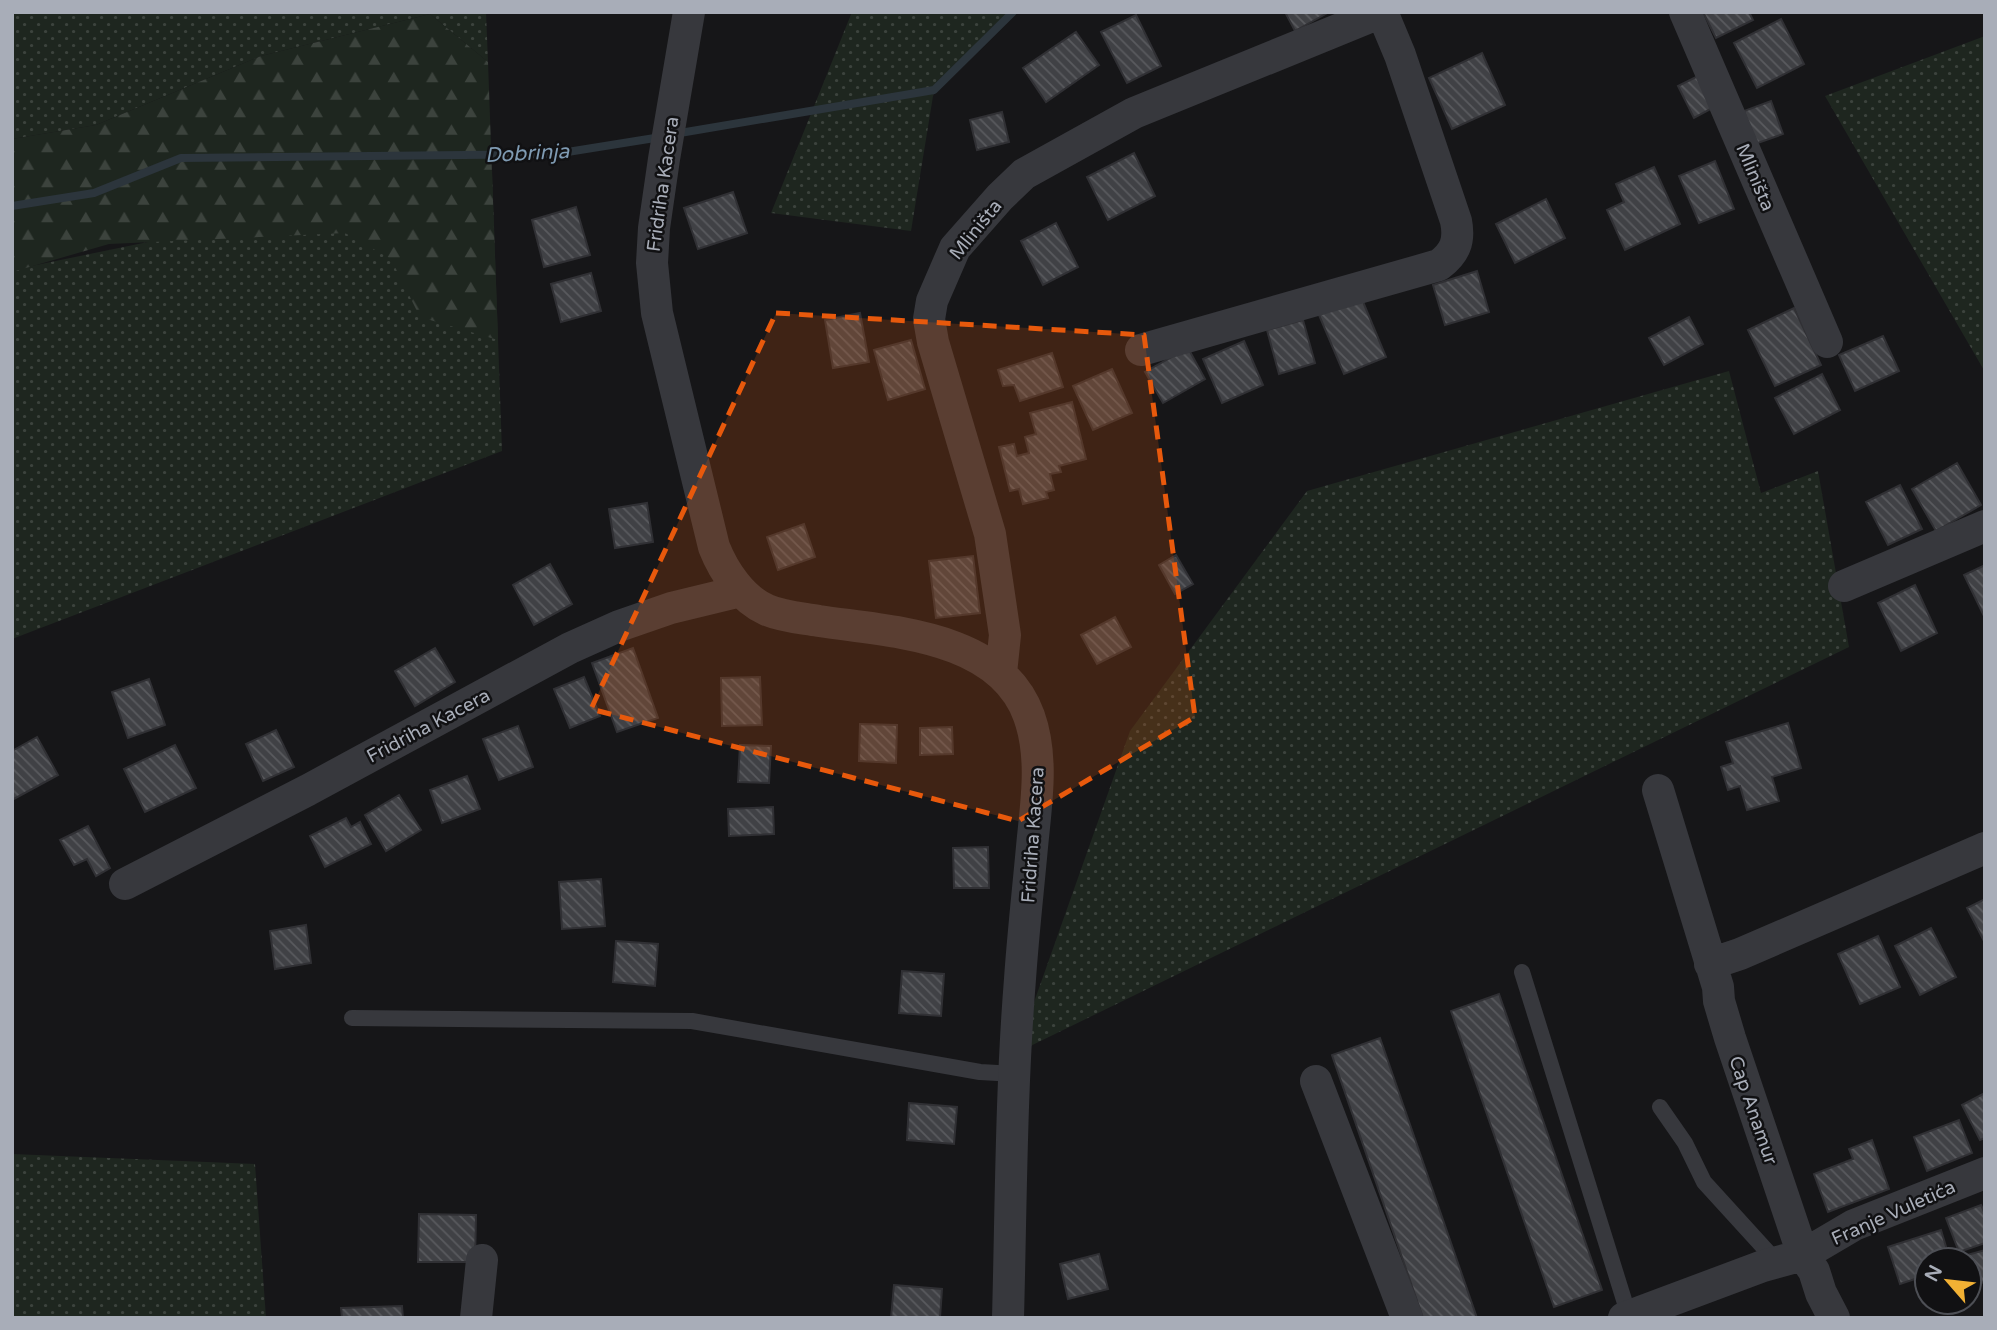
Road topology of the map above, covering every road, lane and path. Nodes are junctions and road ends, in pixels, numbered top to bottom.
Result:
1 (689, 12) edge
2 (1382, 12) edge
3 (1685, 12) edge
4 (1827, 342) dead end
5 (1142, 350) dead end
6 (1985, 526) edge
7 (1844, 586) dead end
8 (741, 591) junction
9 (1001, 673) junction
10 (1658, 790) dead end
11 (1985, 848) edge
12 (125, 884) dead end
13 (1710, 964) junction
14 (1522, 972) dead end
15 (352, 1018) dead end
16 (1015, 1074) junction
17 (1316, 1082) dead end
18 (1660, 1107) dead end
19 (1985, 1173) edge
20 (1790, 1258) junction
21 (482, 1259) dead end
22 (1626, 1317) edge
23 (476, 1318) edge
24 (1008, 1318) edge
25 (1407, 1318) edge
26 (1833, 1318) edge

1 - 8 street, Fridriha Kacera
2 - 5 street, Mliništa
2 - 9 street, Mliništa
3 - 4 street, Mliništa
6 - 7 street
8 - 9 street, Fridriha Kacera
8 - 12 street, Fridriha Kacera
9 - 16 street, Fridriha Kacera
10 - 13 street, Cap Anamur
11 - 13 street
13 - 20 street, Cap Anamur
14 - 22 lane
15 - 16 lane
16 - 24 street, Fridriha Kacera
17 - 25 street
18 - 20 lane
19 - 20 street, Franje Vuletića
20 - 22 street, Franje Vuletića
20 - 26 street, Cap Anamur
21 - 23 street

